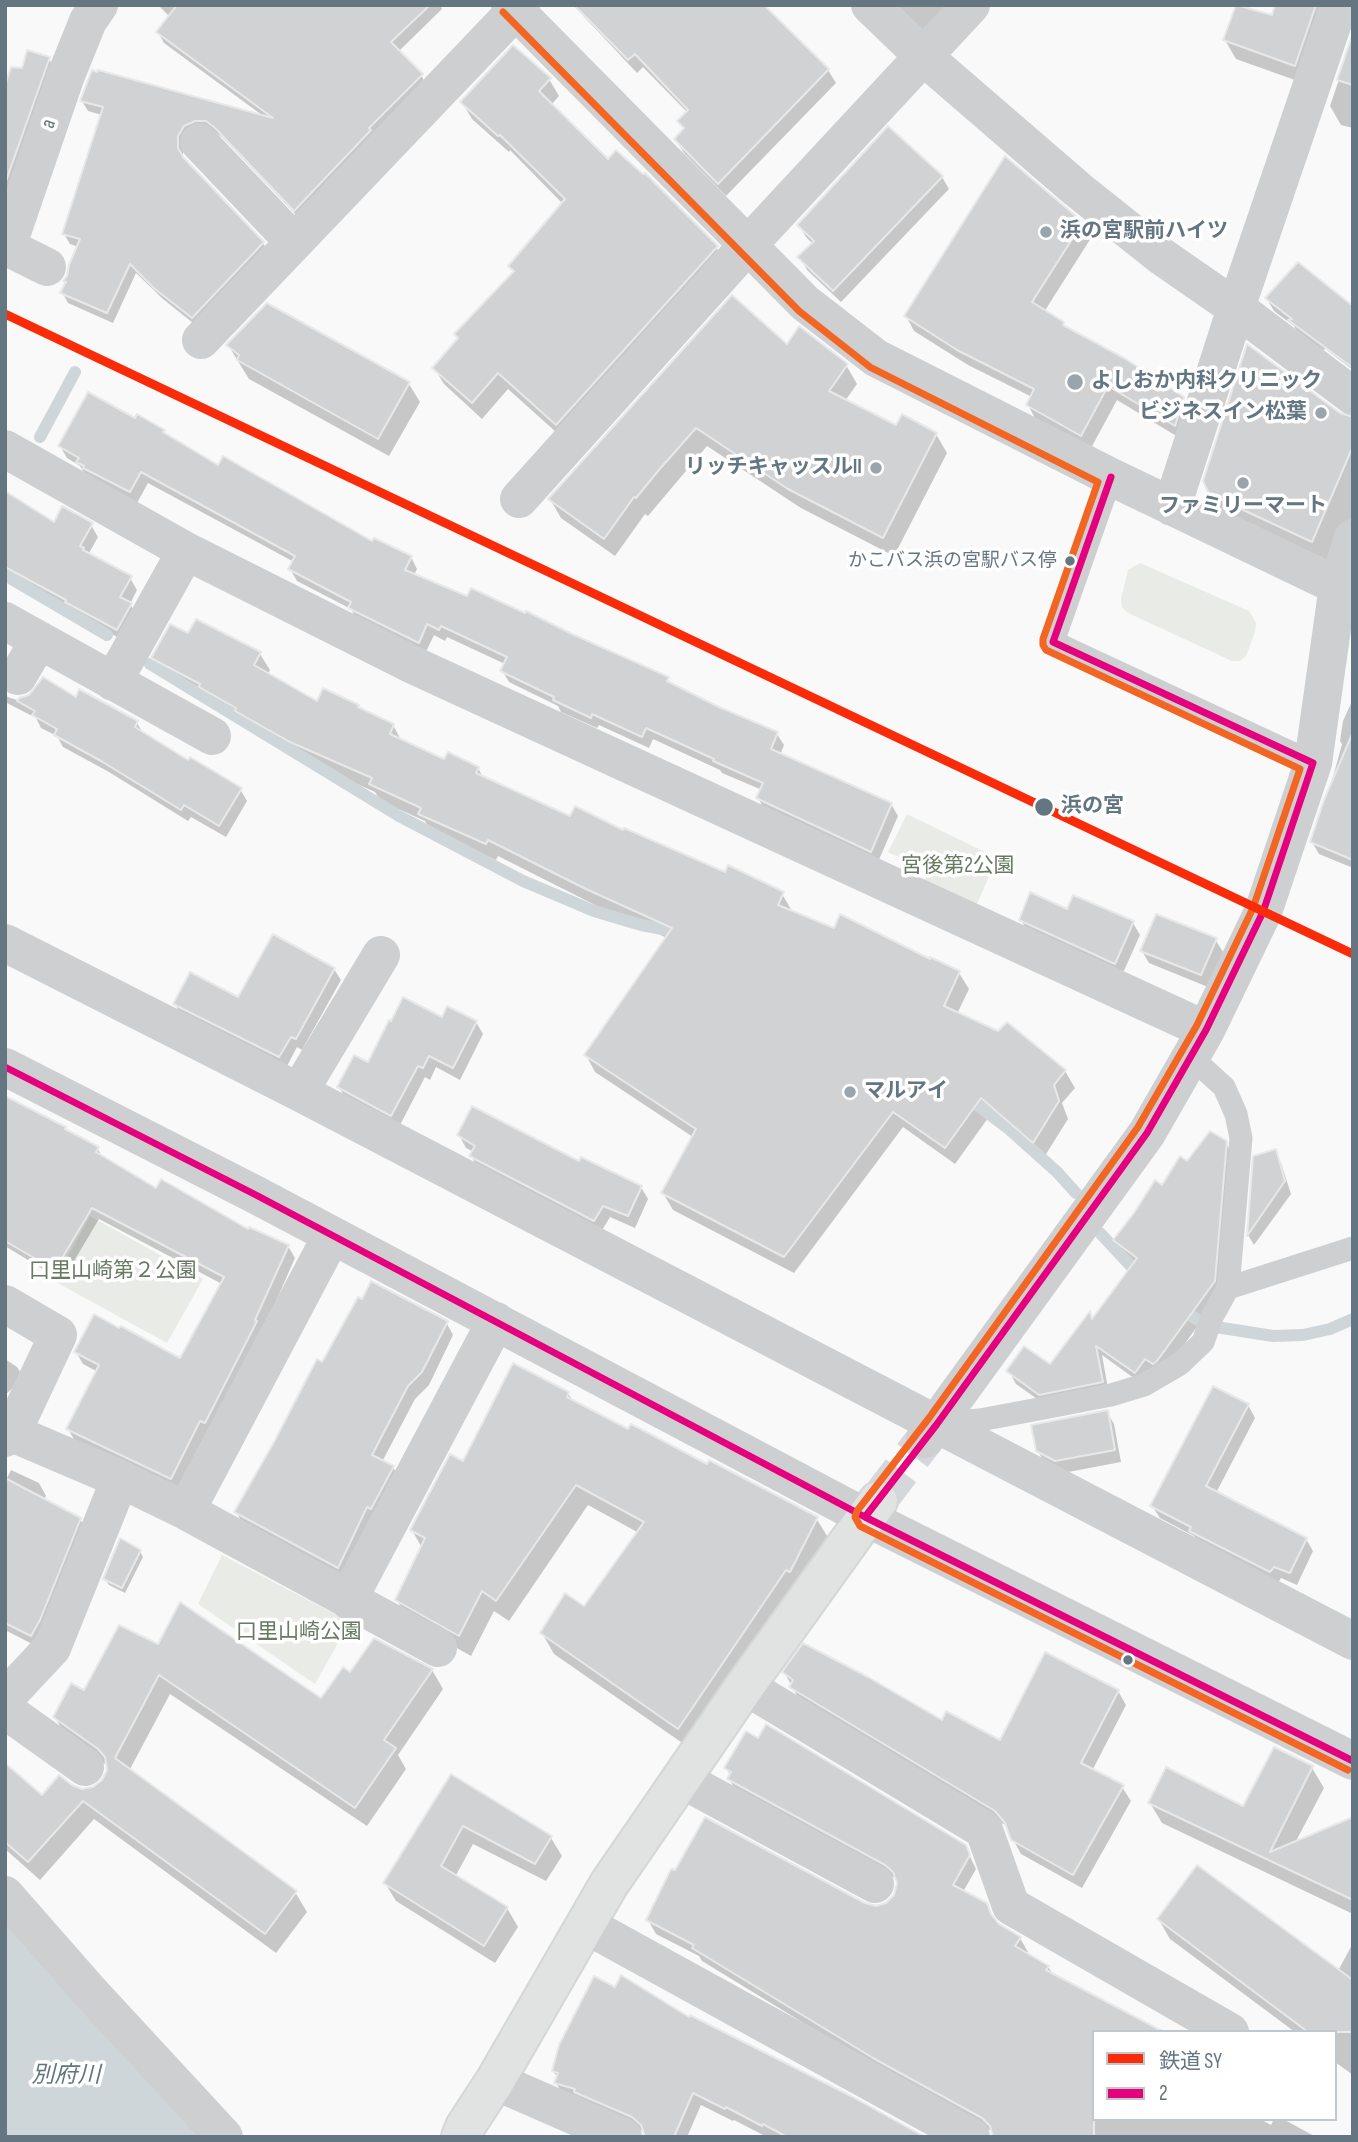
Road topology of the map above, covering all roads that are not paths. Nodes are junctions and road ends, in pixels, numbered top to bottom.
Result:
1 (99, 5) edge
2 (870, 5) edge
3 (971, 5) edge
4 (1339, 5) edge
5 (515, 7) edge
6 (924, 57) junction
7 (199, 142) dead end
8 (293, 241) junction
9 (747, 246) junction
10 (6, 247) edge
11 (47, 267) dead end
12 (1236, 308) junction
13 (201, 340) dead end
14 (1353, 396) edge
15 (5, 449) edge
16 (1111, 477) junction
17 (519, 499) dead end
18 (1172, 507) junction
19 (1353, 538) edge
20 (186, 551) junction
21 (1338, 586) junction
22 (5, 621) edge
23 (40, 640) junction
24 (18, 676) dead end
25 (113, 682) junction
26 (212, 736) dead end
27 (1312, 763) junction
28 (5, 943) edge
29 (381, 955) dead end
30 (1198, 1043) junction
31 (5, 1067) edge
32 (299, 1092) junction
33 (332, 1235) junction
34 (1353, 1248) edge
35 (1228, 1288) junction
36 (5, 1304) edge
37 (496, 1321) junction
38 (931, 1431) junction
39 (9, 1435) edge
40 (120, 1479) junction
41 (872, 1509) junction
42 (186, 1511) junction
43 (348, 1600) junction
44 (1353, 1641) edge
45 (438, 1648) dead end
46 (745, 1686) junction
47 (5, 1699) edge
48 (5, 1710) edge
49 (1353, 1761) edge
50 (85, 1767) dead end
51 (681, 1779) junction
52 (875, 1884) dead end
53 (5, 1895) edge
54 (586, 1925) junction
55 (1227, 2030) edge
56 (495, 2081) junction
57 (224, 2137) edge
58 (461, 2137) edge
59 (624, 2137) edge
60 (971, 2137) edge

1 - 10 street, a
2 - 6 street
3 - 6 street
4 - 12 street
5 - 8 street
5 - 9 street
6 - 9 street
6 - 12 street
7 - 8 street
8 - 13 street
9 - 16 street
9 - 17 street
10 - 11 street
12 - 14 street
12 - 18 street
15 - 20 street
16 - 18 street
16 - 27 lane
18 - 21 street
19 - 21 street
20 - 25 street
20 - 30 street
21 - 27 street
22 - 23 street
23 - 24 street
23 - 25 street
25 - 26 street
27 - 30 street
28 - 32 street
29 - 32 street
30 - 35 lane
30 - 38 street
31 - 33 street
32 - 38 street
33 - 37 street
33 - 42 street
34 - 35 lane
35 - 38 lane
36 - 39 street
37 - 41 street
37 - 43 street
38 - 44 street
39 - 40 street
40 - 42 street
40 - 47 street
41 - 46 street
41 - 49 street
42 - 43 street
43 - 45 street
46 - 51 street
46 - 55 street
48 - 50 street
51 - 52 street
51 - 54 street
53 - 57 street
54 - 56 street
54 - 60 street
56 - 58 street
56 - 59 street

